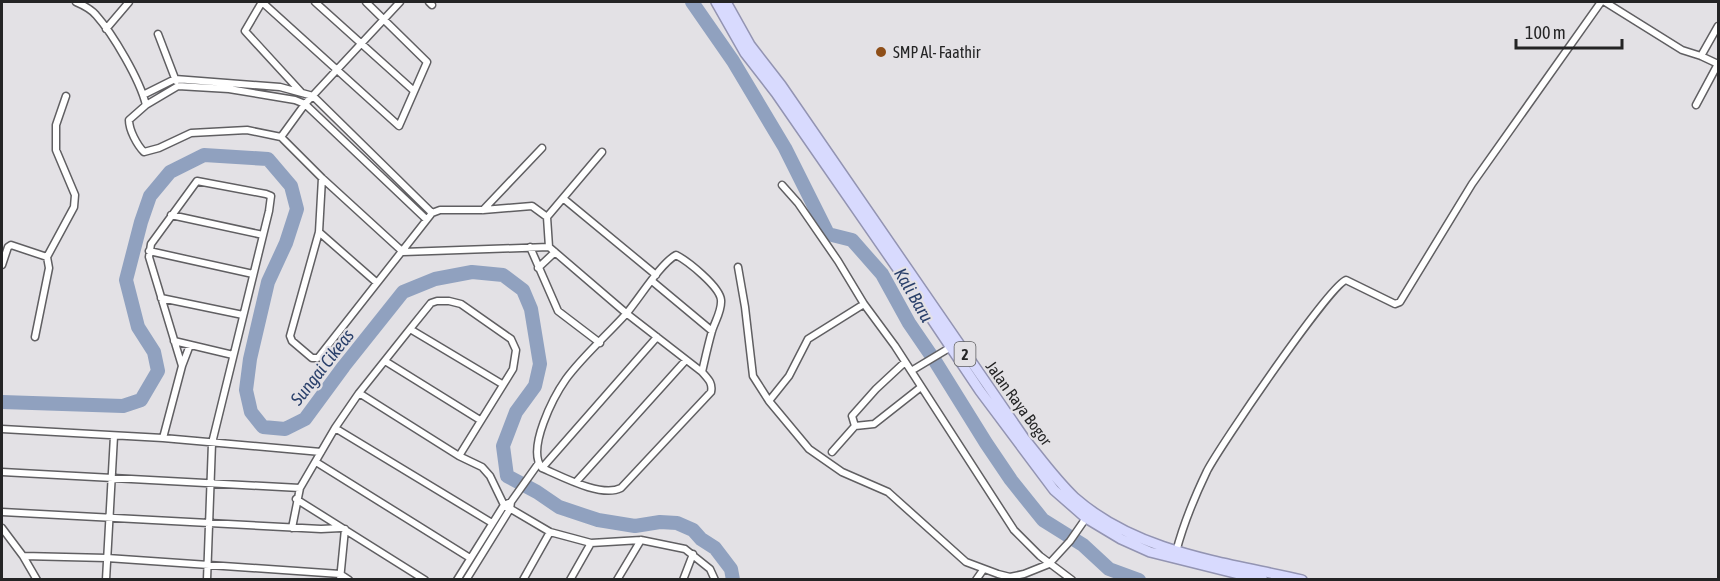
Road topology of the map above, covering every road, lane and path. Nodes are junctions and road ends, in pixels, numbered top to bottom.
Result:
1 (76, 2) edge
2 (129, 2) edge
3 (262, 2) edge
4 (315, 2) edge
5 (366, 2) edge
6 (400, 2) edge
7 (716, 2) edge
8 (726, 2) edge
9 (1603, 2) edge
10 (384, 19) junction
11 (1719, 26) edge
12 (106, 29) junction
13 (158, 34) dead end
14 (361, 44) junction
15 (1701, 56) junction
16 (1719, 64) edge
17 (336, 69) junction
18 (285, 74) junction
19 (175, 79) junction
20 (178, 86) junction
21 (280, 87) junction
22 (414, 91) junction
23 (303, 93) junction
24 (143, 95) junction
25 (66, 96) dead end
26 (313, 96) junction
27 (305, 104) junction
28 (146, 105) junction
29 (1696, 105) dead end
30 (281, 137) junction
31 (542, 148) dead end
32 (602, 152) dead end
33 (322, 178) junction
34 (782, 185) dead end
35 (564, 199) junction
36 (483, 210) junction
37 (432, 213) junction
38 (171, 215) junction
39 (547, 217) junction
40 (426, 219) junction
41 (319, 232) junction
42 (263, 235) junction
43 (530, 247) junction
44 (549, 247) junction
45 (149, 251) junction
46 (403, 252) junction
47 (555, 252) junction
48 (47, 257) junction
49 (2, 266) edge
50 (738, 267) dead end
51 (538, 268) junction
52 (253, 274) junction
53 (654, 278) junction
54 (376, 282) junction
55 (161, 298) junction
56 (864, 304) junction
57 (626, 313) junction
58 (243, 315) junction
59 (410, 329) junction
60 (712, 331) junction
61 (35, 337) dead end
62 (657, 337) junction
63 (174, 341) junction
64 (600, 343) junction
65 (190, 345) junction
66 (951, 347) junction
67 (233, 355) junction
68 (686, 360) junction
69 (385, 361) junction
70 (905, 362) junction
71 (182, 366) junction
72 (702, 372) junction
73 (911, 372) junction
74 (502, 384) junction
75 (921, 387) junction
76 (359, 393) junction
77 (769, 401) junction
78 (480, 420) junction
79 (855, 426) junction
80 (335, 428) junction
81 (2, 429) edge
82 (114, 436) junction
83 (163, 438) junction
84 (212, 442) junction
85 (321, 452) junction
86 (832, 452) dead end
87 (459, 456) junction
88 (316, 462) junction
89 (540, 466) junction
90 (2, 472) edge
91 (111, 478) junction
92 (576, 482) junction
93 (212, 483) junction
94 (300, 488) junction
95 (296, 499) junction
96 (504, 505) junction
97 (511, 506) junction
98 (2, 512) edge
99 (110, 518) junction
100 (1086, 518) junction
101 (210, 523) junction
102 (492, 523) junction
103 (2, 528) edge
104 (292, 528) junction
105 (343, 528) junction
106 (550, 532) junction
107 (641, 540) junction
108 (591, 543) junction
109 (693, 554) junction
110 (23, 556) junction
111 (1175, 556) junction
112 (107, 558) junction
113 (470, 558) junction
114 (1049, 564) junction
115 (207, 566) junction
116 (983, 570) junction
117 (340, 577) edge
118 (1010, 578) edge
119 (37, 579) edge
120 (106, 579) edge
121 (207, 579) edge
122 (349, 579) edge
123 (425, 579) edge
124 (457, 579) edge
125 (466, 579) edge
126 (523, 579) edge
127 (570, 579) edge
128 (617, 579) edge
129 (683, 579) edge
130 (715, 579) edge
131 (976, 579) edge
132 (1072, 579) edge
133 (1263, 579) edge
134 (1302, 579) edge

1 - 12 street
2 - 12 street
3 - 17 street
3 - 18 street
4 - 14 street
5 - 10 street
6 - 10 street
7 - 66 highway, Jalan Raya Bogor / 2
8 - 111 highway, Jalan Raya Bogor / 2
9 - 15 street
9 - 111 street
10 - 14 street
10 - 22 street
11 - 15 street
12 - 24 street
13 - 19 street
14 - 17 street
14 - 22 street
15 - 16 street
16 - 29 street
17 - 22 street
17 - 26 street
18 - 21 street
18 - 23 street
19 - 20 street
19 - 21 street
19 - 24 street
20 - 27 street
20 - 28 street
21 - 23 street
23 - 26 street
24 - 28 street
25 - 48 street
26 - 27 street
26 - 37 street
27 - 30 street
27 - 40 street
28 - 30 street
30 - 33 street
31 - 36 street
32 - 35 street
33 - 41 street
33 - 46 street
34 - 56 street
35 - 39 street
35 - 53 street
36 - 37 street
36 - 39 street
37 - 40 street
38 - 42 street
38 - 42 street
38 - 45 street
39 - 44 street
40 - 46 street
41 - 54 street
41 - 54 street
42 - 52 street
43 - 44 street
43 - 46 street
43 - 51 street
44 - 47 street
45 - 52 street
45 - 55 street
46 - 54 street
47 - 51 street
47 - 57 street
48 - 49 street
48 - 61 street
50 - 77 street
51 - 64 street
52 - 58 street
53 - 57 street
53 - 60 street
53 - 60 street
55 - 58 street
55 - 63 street
56 - 70 street
56 - 77 street
57 - 62 street
57 - 64 street
58 - 67 street
59 - 69 street
59 - 74 street
59 - 74 street
60 - 72 street
62 - 68 street
62 - 89 street
63 - 65 street
63 - 71 street
64 - 89 street
65 - 67 street
65 - 71 street
66 - 73 street
66 - 100 highway, Jalan Raya Bogor / 2
67 - 84 street
68 - 72 street
68 - 92 street
69 - 76 street
69 - 78 street
70 - 73 street
70 - 79 street
71 - 83 street
72 - 92 street
73 - 75 street
74 - 78 street
75 - 79 street
75 - 114 street
76 - 80 street
76 - 87 street
77 - 116 street
78 - 87 street
79 - 86 street
80 - 85 street
80 - 102 street
81 - 82 street
82 - 83 street
82 - 91 street
83 - 84 street
84 - 85 street
84 - 93 street
85 - 88 street
87 - 96 street
88 - 94 street
88 - 113 street
89 - 92 street
89 - 97 street
90 - 91 street
91 - 93 street
91 - 99 street
93 - 94 street
93 - 101 street
94 - 95 street
95 - 104 street
95 - 105 street
96 - 97 street
96 - 102 street
97 - 106 street
97 - 125 street
98 - 99 street
99 - 101 street
99 - 112 street
100 - 111 highway, Jalan Raya Bogor / 2
100 - 114 street
101 - 104 street
101 - 115 street
102 - 113 street
103 - 110 street
104 - 105 street
105 - 117 street
105 - 123 street
106 - 108 street
106 - 126 street
107 - 108 street
107 - 109 street
107 - 128 street
108 - 127 street
109 - 129 street
109 - 130 street
110 - 112 street
110 - 119 street
111 - 133 highway, Jalan Raya Bogor / 2
111 - 134 highway, Jalan Raya Bogor / 2
112 - 115 street
112 - 120 street
113 - 124 street
114 - 118 street
114 - 132 street
115 - 117 street
115 - 121 street
116 - 118 street
116 - 131 street
117 - 122 street

